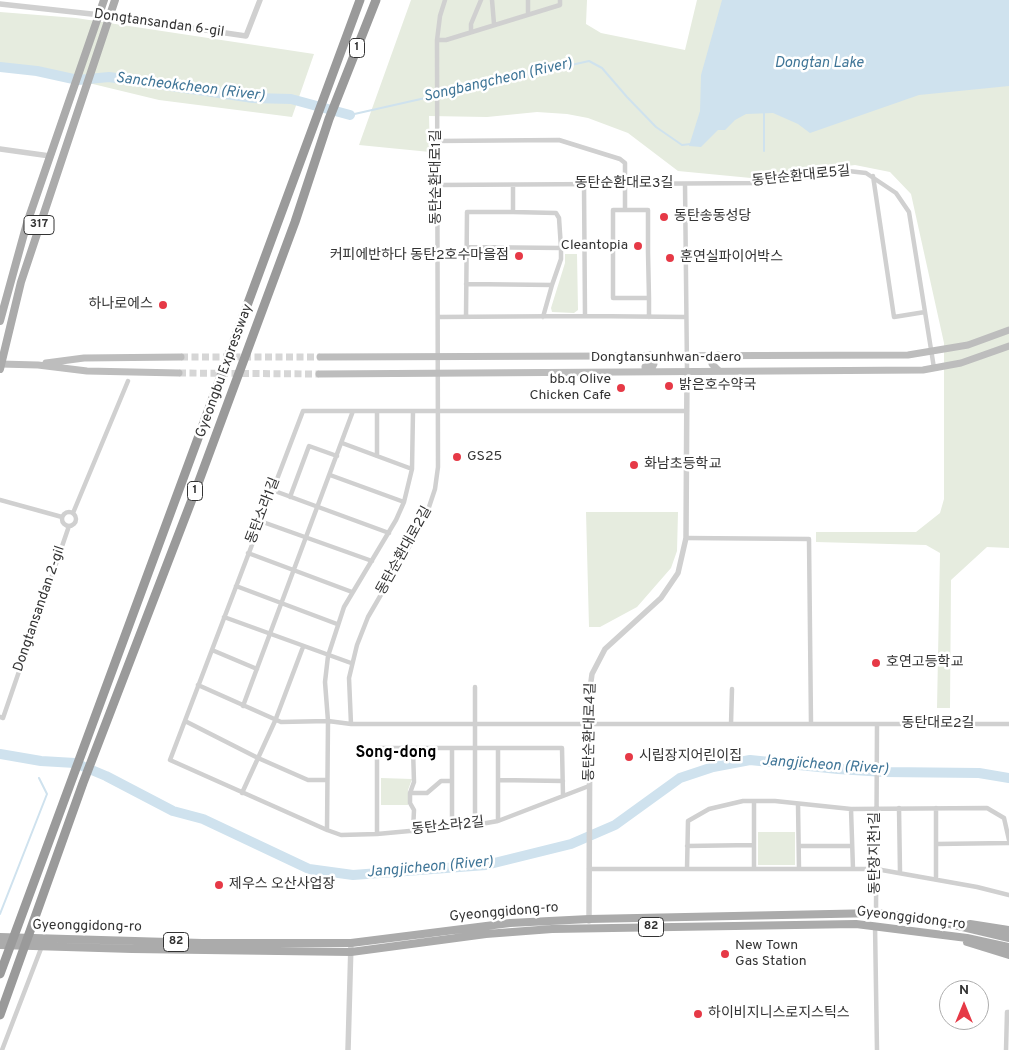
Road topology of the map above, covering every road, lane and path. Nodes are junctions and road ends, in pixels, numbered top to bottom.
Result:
1 (104, 0) edge
2 (115, 0) edge
3 (260, 0) edge
4 (360, 0) edge
5 (376, 0) edge
6 (445, 0) edge
7 (481, 0) edge
8 (492, 0) edge
9 (528, 0) edge
10 (560, 0) edge
11 (3, 3) edge
12 (528, 14) junction
13 (99, 15) junction
14 (110, 16) junction
15 (494, 24) junction
16 (471, 31) junction
17 (437, 40) junction
18 (437, 141) junction
19 (0, 149) edge
20 (50, 156) junction
21 (873, 176) junction
22 (584, 184) junction
23 (625, 184) junction
24 (685, 184) junction
25 (437, 185) junction
26 (513, 185) junction
27 (625, 210) junction
28 (513, 212) junction
29 (466, 247) junction
30 (561, 248) junction
31 (466, 284) junction
32 (552, 285) junction
33 (649, 298) junction
34 (925, 312) junction
35 (585, 316) junction
36 (438, 317) junction
37 (466, 317) junction
38 (543, 317) junction
39 (649, 317) junction
40 (686, 317) junction
41 (0, 321) edge
42 (1009, 330) edge
43 (1009, 346) edge
44 (931, 352) junction
45 (650, 355) junction
46 (687, 355) junction
47 (718, 355) junction
48 (438, 356) junction
49 (181, 357) tunnel mouth
50 (320, 357) tunnel mouth
51 (38, 364) junction
52 (0, 366) edge
53 (934, 368) junction
54 (687, 370) junction
55 (718, 370) junction
56 (600, 371) junction
57 (180, 373) tunnel mouth
58 (438, 373) junction
59 (319, 374) tunnel mouth
60 (128, 381) dead end
61 (353, 411) junction
62 (377, 411) junction
63 (413, 411) junction
64 (438, 411) junction
65 (687, 411) junction
66 (342, 443) junction
67 (337, 456) junction
68 (377, 456) junction
69 (412, 469) junction
70 (330, 475) junction
71 (272, 490) junction
72 (290, 497) junction
73 (0, 500) edge
74 (404, 502) junction
75 (318, 507) junction
76 (73, 513) junction
77 (62, 517) junction
78 (260, 520) junction
79 (69, 526) junction
80 (389, 533) junction
81 (307, 537) junction
82 (686, 538) junction
83 (248, 553) junction
84 (372, 561) junction
85 (294, 570) junction
86 (236, 586) junction
87 (352, 592) junction
88 (282, 604) junction
89 (224, 617) junction
90 (337, 624) junction
91 (270, 634) junction
92 (303, 647) junction
93 (212, 650) junction
94 (328, 656) junction
95 (351, 664) junction
96 (257, 669) junction
97 (198, 686) junction
98 (475, 687) dead end
99 (732, 689) dead end
100 (243, 706) junction
101 (0, 717) edge
102 (275, 720) junction
103 (185, 721) junction
104 (328, 721) junction
105 (351, 724) junction
106 (475, 724) junction
107 (590, 724) junction
108 (731, 724) junction
109 (811, 724) junction
110 (877, 724) junction
111 (1009, 724) edge
112 (452, 748) junction
113 (475, 748) junction
114 (498, 748) junction
115 (413, 749) junction
116 (258, 758) junction
117 (327, 780) junction
118 (498, 780) junction
119 (452, 781) junction
120 (563, 781) junction
121 (589, 786) junction
122 (242, 793) junction
123 (410, 793) junction
124 (563, 796) junction
125 (754, 801) junction
126 (798, 804) junction
127 (899, 808) junction
128 (936, 808) junction
129 (851, 809) junction
130 (876, 809) junction
131 (498, 821) junction
132 (475, 825) junction
133 (452, 827) junction
134 (327, 830) junction
135 (413, 831) junction
136 (377, 834) junction
137 (1009, 842) edge
138 (936, 844) junction
139 (754, 845) junction
140 (687, 846) junction
141 (798, 846) junction
142 (852, 846) junction
143 (589, 869) junction
144 (688, 869) junction
145 (754, 869) junction
146 (799, 869) junction
147 (853, 869) junction
148 (876, 869) junction
149 (900, 872) junction
150 (936, 879) junction
151 (1009, 895) edge
152 (876, 913) junction
153 (589, 919) junction
154 (933, 920) junction
155 (875, 925) junction
156 (588, 928) junction
157 (1009, 930) edge
158 (951, 936) junction
159 (0, 937) edge
160 (1009, 938) edge
161 (351, 943) junction
162 (0, 945) edge
163 (42, 946) junction
164 (1009, 947) edge
165 (351, 952) junction
166 (1009, 955) edge
167 (0, 974) edge
168 (1009, 1012) edge
169 (0, 1015) edge
170 (2, 1050) edge
171 (348, 1050) edge
172 (877, 1050) edge
173 (1006, 1050) edge

1 - 13 main road, 317
2 - 14 main road, 317
3 - 14 street, Dongtansandan 6-gil
4 - 167 highway, Gyeongbu Expressway / 1
5 - 169 highway, Gyeongbu Expressway / 1
6 - 17 street, 동탄순환대로1길
7 - 16 street
8 - 15 street
9 - 12 street
10 - 12 street
11 - 13 street, Dongtansandan 6-gil
12 - 15 street
13 - 14 street, Dongtansandan 6-gil
13 - 20 main road, 317
14 - 52 main road, 317
15 - 16 street
16 - 17 street
17 - 18 street, 동탄순환대로1길
18 - 23 street
18 - 25 street, 동탄순환대로1길
19 - 20 street
20 - 41 main road, 317
21 - 24 street, 동탄순환대로5길
21 - 34 street, 동탄순환대로5길
21 - 34 street
22 - 23 street, 동탄순환대로3길
22 - 26 street, 동탄순환대로3길
22 - 35 street
23 - 24 street, 동탄순환대로3길
23 - 27 street
24 - 40 street, 동탄순환대로3길
25 - 26 street, 동탄순환대로3길
25 - 36 street, 동탄순환대로1길
26 - 28 street
27 - 33 street
27 - 33 street
28 - 29 street
28 - 30 street
29 - 30 street
29 - 31 street
30 - 32 street
31 - 32 street
31 - 37 street
32 - 38 street
33 - 39 street
34 - 44 street, 동탄순환대로5길
35 - 38 street
35 - 39 street
36 - 37 street
36 - 48 street, 동탄순환대로1길
37 - 38 street
39 - 40 street
40 - 46 street, 동탄순환대로3길
42 - 44 main road, Dongtansunhwan-daero
43 - 53 main road, Dongtansunhwan-daero
44 - 47 main road, Dongtansunhwan-daero
44 - 53 street, 동탄순환대로5길
45 - 46 main road, Dongtansunhwan-daero
45 - 48 main road, Dongtansunhwan-daero
45 - 56 main road
46 - 47 main road, Dongtansunhwan-daero
46 - 54 street, 동탄순환대로3길
47 - 55 main road
48 - 50 main road, Dongtansunhwan-daero
48 - 58 street, 동탄순환대로1길
49 - 51 main road
51 - 52 main road
51 - 57 main road
53 - 55 main road, Dongtansunhwan-daero
54 - 55 main road, Dongtansunhwan-daero
54 - 56 main road, Dongtansunhwan-daero
54 - 65 street, 동탄순환대로4길
56 - 58 main road, Dongtansunhwan-daero
58 - 59 main road, Dongtansunhwan-daero
58 - 64 street, 동탄순환대로2길
60 - 76 street
61 - 62 street, 동탄소라1길
61 - 66 street
61 - 71 street, 동탄소라1길
62 - 63 street, 동탄소라1길
62 - 68 street
63 - 64 street, 동탄소라1길
63 - 69 street
64 - 65 street, 동탄소라1길
64 - 95 street, 동탄순환대로2길
65 - 82 street, 동탄순환대로4길
66 - 67 street
66 - 68 street
67 - 70 street
67 - 72 street
68 - 69 street
69 - 74 street
70 - 74 street
70 - 75 street
71 - 72 street
71 - 78 street, 동탄소라1길
72 - 75 street
73 - 77 street
74 - 80 street
75 - 80 street
75 - 81 street
76 - 77 street
76 - 79 street
77 - 79 street
78 - 81 street
78 - 83 street, 동탄소라1길
79 - 101 street, Dongtansandan 2-gil
80 - 84 street
81 - 84 street
81 - 85 street
82 - 107 street, 동탄순환대로4길
82 - 109 street
83 - 85 street
83 - 86 street, 동탄소라1길
84 - 87 street
85 - 87 street
85 - 88 street
86 - 88 street
86 - 89 street, 동탄소라1길
87 - 90 street
88 - 90 street
88 - 91 street
89 - 91 street
89 - 93 street, 동탄소라1길
90 - 94 street
91 - 92 street
91 - 96 street
92 - 94 street
92 - 102 street
93 - 96 street
93 - 97 street, 동탄소라1길
94 - 95 street
94 - 104 street
95 - 105 street, 동탄순환대로2길
96 - 100 street
97 - 100 street
97 - 103 street, 동탄소라1길
98 - 106 street
99 - 108 street
100 - 102 street
102 - 104 street
102 - 116 street
103 - 116 street
103 - 122 street, 동탄소라1길
104 - 105 street
104 - 117 street
105 - 106 street, 동탄대로2길
106 - 107 street, 동탄대로2길
106 - 113 street
107 - 108 street, 동탄대로2길
107 - 121 street, 동탄순환대로4길
108 - 109 street, 동탄대로2길
109 - 110 street, 동탄대로2길
110 - 111 street, 동탄대로2길
110 - 130 street, 동탄장지천1길
112 - 113 street
112 - 115 street
112 - 119 street
113 - 114 street
113 - 132 street
114 - 118 street
114 - 120 street
115 - 123 street
115 - 136 street
116 - 117 street
116 - 122 street
117 - 134 street
118 - 120 street
118 - 131 street
119 - 123 street
119 - 133 street
120 - 124 street
121 - 124 street, 동탄소라2길
121 - 143 street, 동탄순환대로4길
122 - 134 street, 동탄소라1길
123 - 135 street
124 - 131 street, 동탄소라2길
125 - 126 street
125 - 139 street
125 - 140 street
126 - 129 street
126 - 141 street
127 - 128 street
127 - 130 street
127 - 149 street
128 - 137 street
128 - 138 street
129 - 130 street
129 - 142 street
130 - 148 street, 동탄장지천1길
131 - 132 street, 동탄소라2길
132 - 133 street, 동탄소라2길
133 - 135 street, 동탄소라2길
134 - 136 street, 동탄소라2길
135 - 136 street, 동탄소라2길
137 - 138 street
138 - 150 street
139 - 140 street
139 - 145 street
140 - 144 street
141 - 142 street
141 - 146 street
142 - 147 street
143 - 144 street
143 - 153 street, 동탄순환대로4길
144 - 145 street
145 - 146 street
146 - 147 street
147 - 148 street
148 - 149 street
148 - 152 street, 동탄장지천1길
149 - 150 street
150 - 151 street
152 - 153 main road, Gyeonggidong-ro / 82
152 - 154 main road, Gyeonggidong-ro / 82
153 - 156 street, 동탄순환대로4길
153 - 161 main road, Gyeonggidong-ro / 82
154 - 157 main road
154 - 160 main road, Gyeonggidong-ro / 82
155 - 156 main road, Gyeonggidong-ro / 82
155 - 158 main road, Gyeonggidong-ro / 82
155 - 172 street
156 - 165 main road, Gyeonggidong-ro / 82
158 - 164 main road, Gyeonggidong-ro / 82
158 - 166 main road
159 - 161 main road, Gyeonggidong-ro / 82
161 - 165 street
162 - 163 main road, Gyeonggidong-ro / 82
163 - 165 main road, Gyeonggidong-ro / 82
163 - 170 street
165 - 171 street
168 - 173 street

